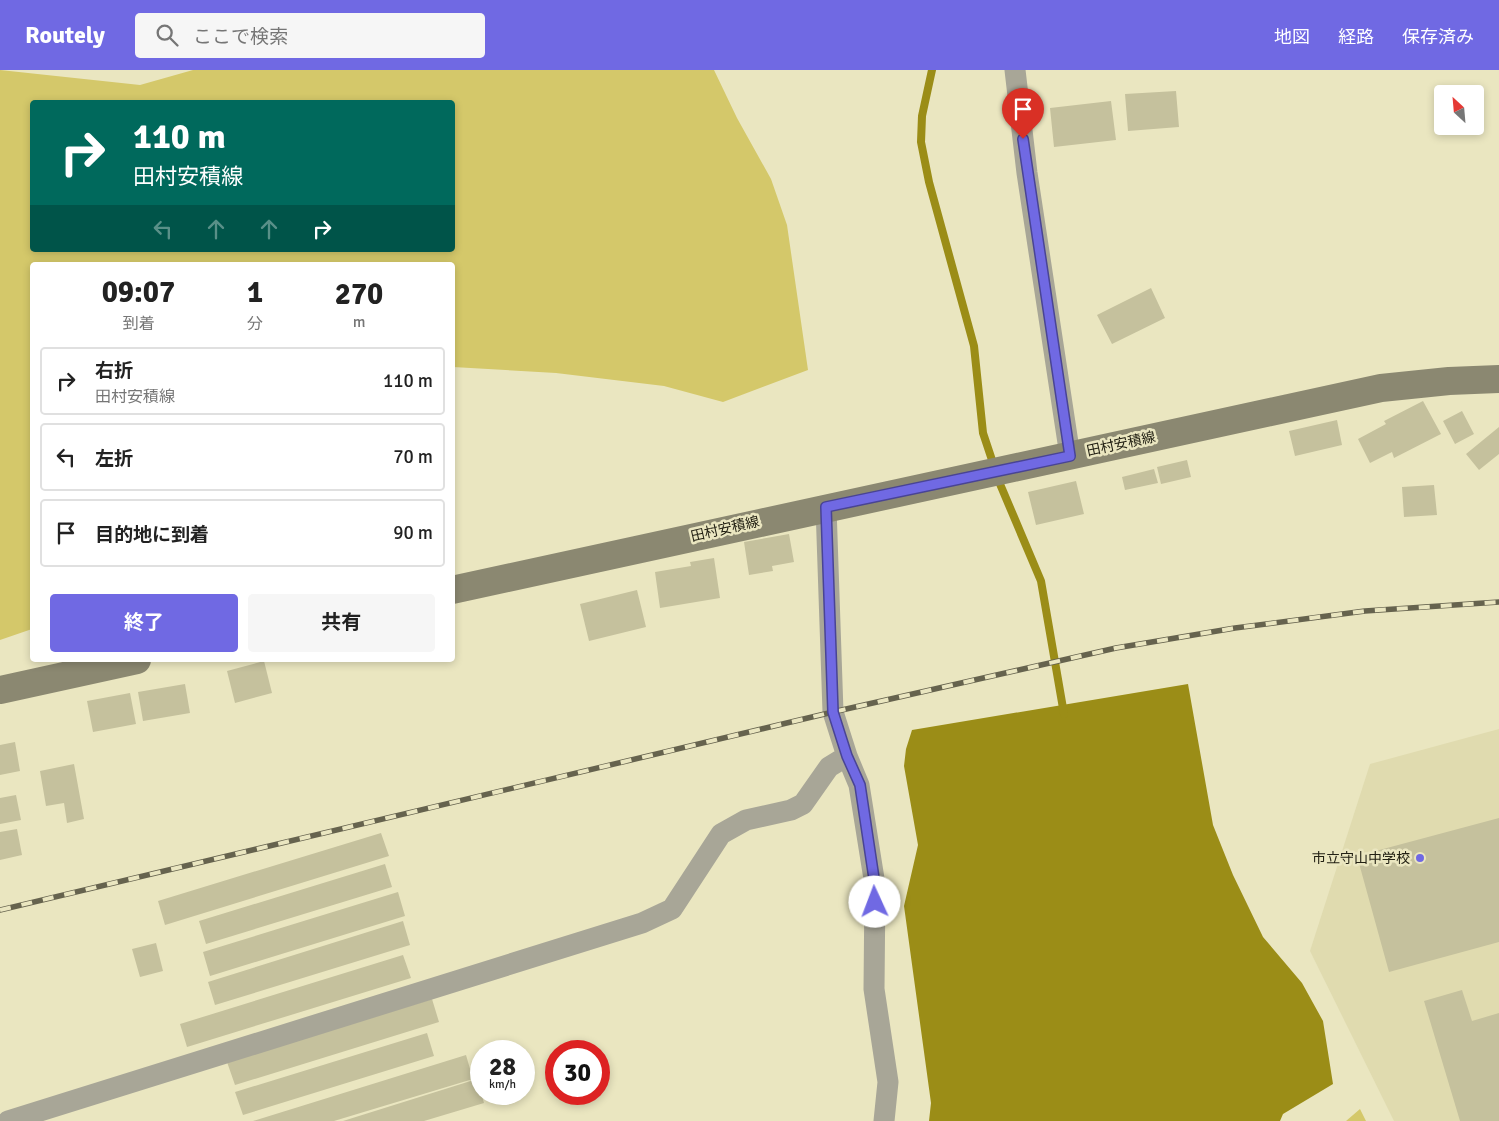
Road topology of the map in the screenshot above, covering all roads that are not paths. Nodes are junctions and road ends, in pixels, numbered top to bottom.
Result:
1 (1015, 70) edge
2 (1499, 379) edge
3 (1070, 456) junction
4 (826, 507) junction
5 (455, 589) edge
6 (128, 662) edge
7 (0, 690) edge
8 (847, 756) junction
9 (8, 1121) edge
10 (884, 1121) edge

1 - 3 street
2 - 3 main road, 田村安積線
3 - 4 main road, 田村安積線
4 - 5 main road, 田村安積線
4 - 8 street
6 - 7 main road
8 - 9 street
8 - 10 street

